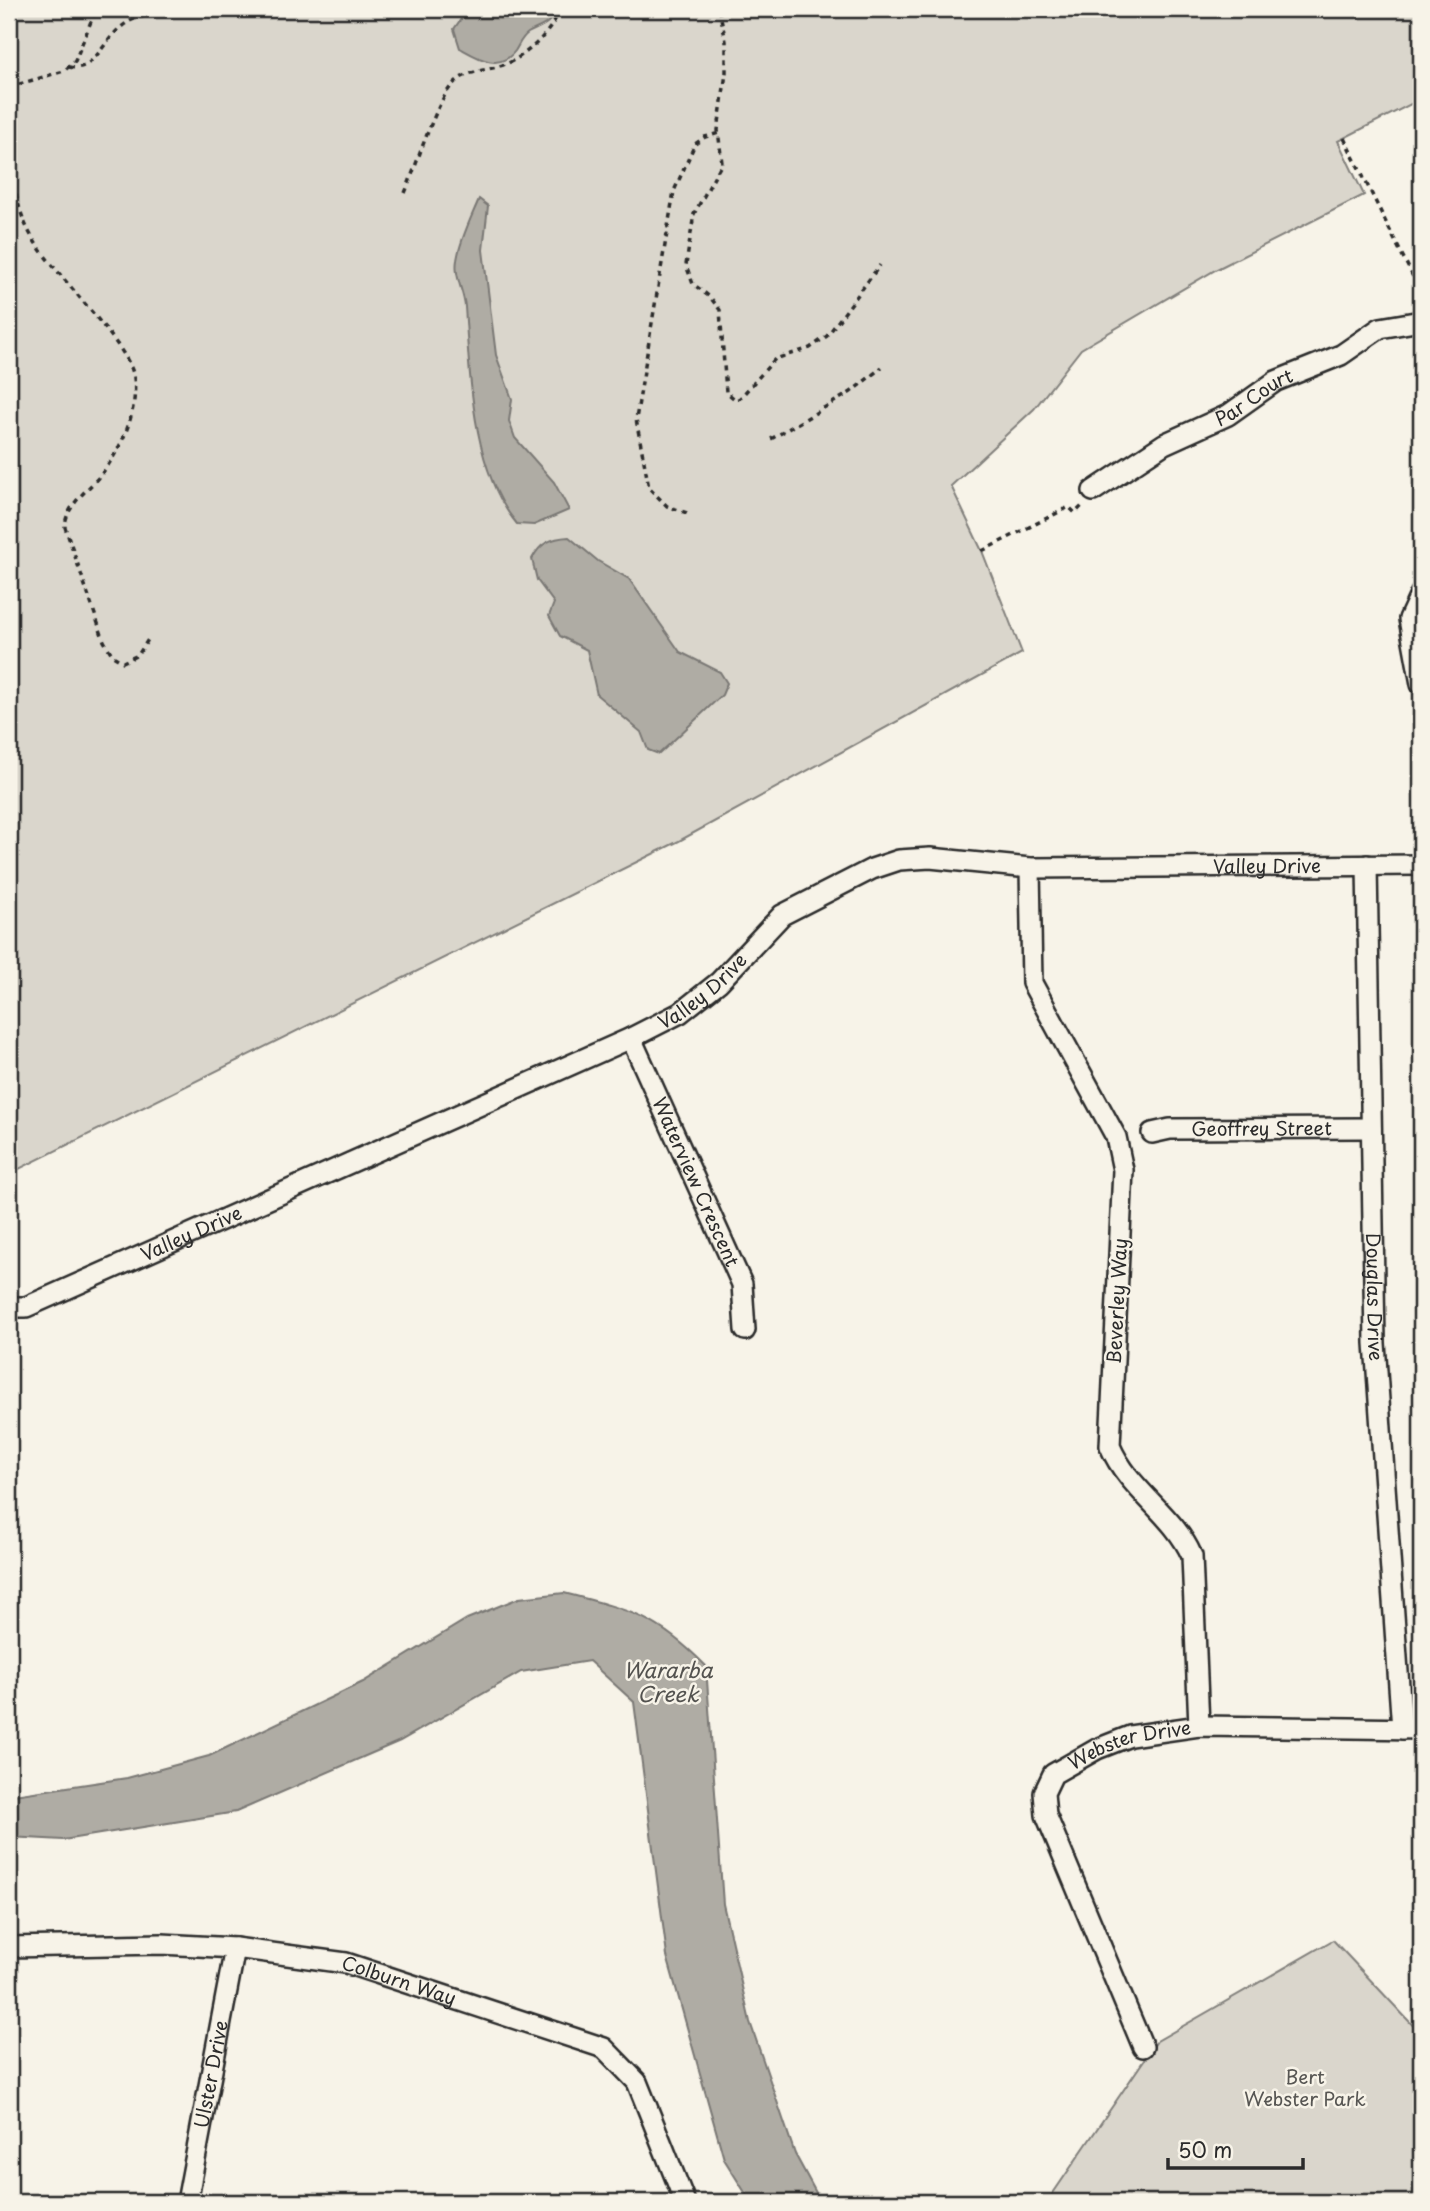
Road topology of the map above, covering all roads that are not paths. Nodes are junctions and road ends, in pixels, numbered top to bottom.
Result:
1 (1421, 320) edge
2 (1093, 491) road end
3 (1421, 593) edge
4 (1421, 684) edge
5 (1367, 865) junction
6 (1421, 865) edge
7 (1030, 868) junction
8 (631, 1038) junction
9 (1371, 1128) junction
10 (1152, 1133) dead end
11 (9, 1307) edge
12 (745, 1330) dead end
13 (1199, 1726) junction
14 (1411, 1729) edge
15 (9, 1947) edge
16 (235, 1948) junction
17 (1143, 2047) dead end
18 (187, 2202) edge
19 (685, 2202) edge

1 - 2 street, Par Court
3 - 4 street
5 - 6 street, Valley Drive
5 - 7 street, Valley Drive
5 - 9 street, Douglas Drive
7 - 8 street, Valley Drive
7 - 13 street, Beverley Way
8 - 11 street, Valley Drive
8 - 12 street, Waterview Crescent
9 - 10 street, Geoffrey Street
9 - 14 street, Douglas Drive
13 - 14 street, Webster Drive
13 - 17 street, Webster Drive
15 - 16 street, Colburn Way
16 - 18 street, Ulster Drive
16 - 19 street, Colburn Way

